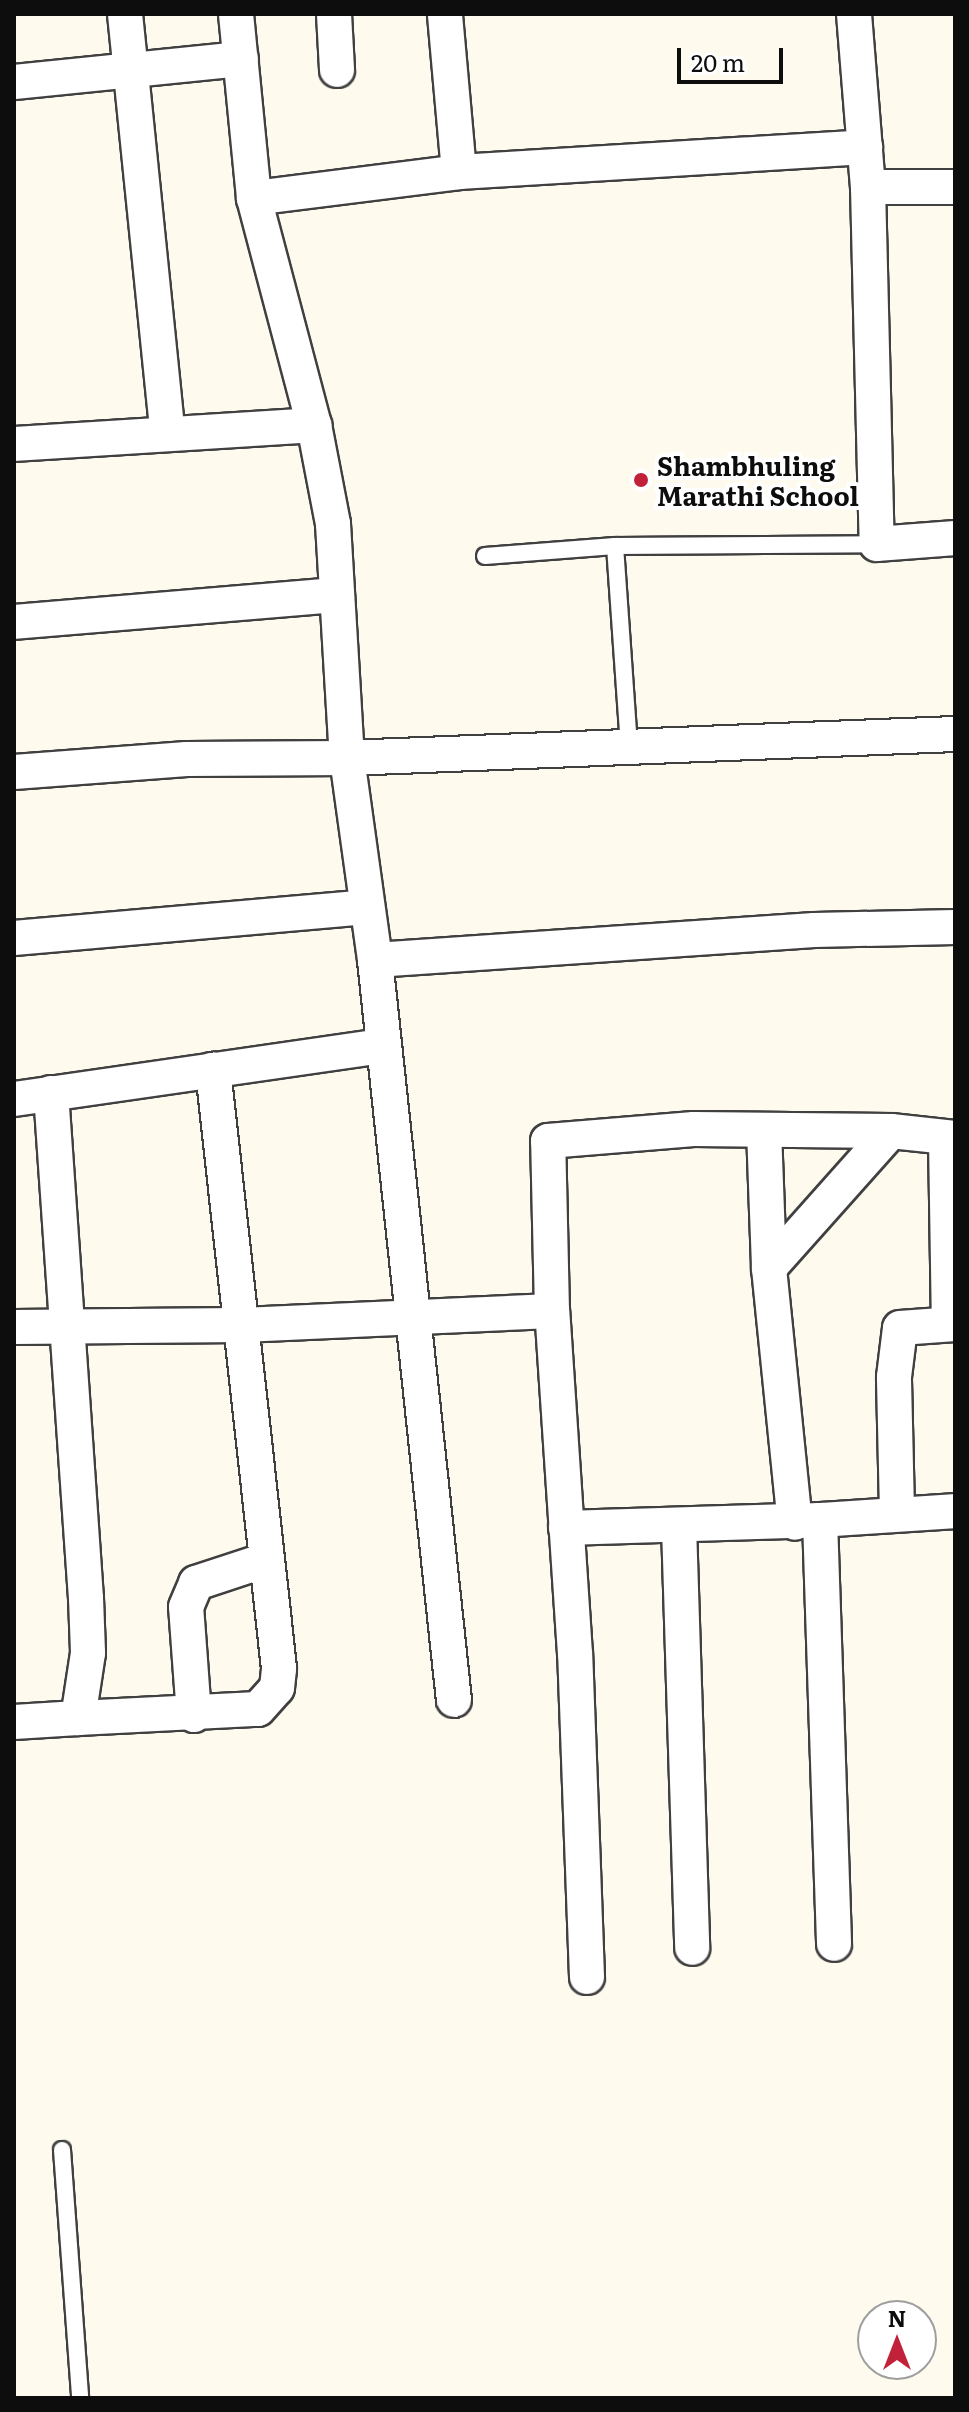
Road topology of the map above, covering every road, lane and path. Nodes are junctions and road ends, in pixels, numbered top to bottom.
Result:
1 (125, 14) edge
2 (236, 14) edge
3 (334, 14) edge
4 (854, 14) edge
5 (452, 15) edge
6 (241, 59) junction
7 (130, 68) junction
8 (337, 70) dead end
9 (14, 82) edge
10 (865, 147) junction
11 (459, 172) junction
12 (868, 187) junction
13 (955, 187) edge
14 (254, 198) junction
15 (314, 425) junction
16 (167, 431) junction
17 (14, 444) edge
18 (955, 538) edge
19 (877, 544) junction
20 (615, 546) junction
21 (485, 556) dead end
22 (337, 595) junction
23 (14, 622) edge
24 (955, 734) edge
25 (629, 747) junction
26 (347, 758) junction
27 (14, 772) edge
28 (367, 907) junction
29 (955, 927) edge
30 (14, 938) edge
31 (375, 960) junction
32 (383, 1046) junction
33 (213, 1070) junction
34 (51, 1093) junction
35 (14, 1099) edge
36 (764, 1130) junction
37 (891, 1131) junction
38 (951, 1138) edge
39 (769, 1268) junction
40 (552, 1311) junction
41 (414, 1315) junction
42 (952, 1324) edge
43 (242, 1325) junction
44 (14, 1327) edge
45 (67, 1327) junction
46 (955, 1511) edge
47 (897, 1512) junction
48 (807, 1521) junction
49 (679, 1526) junction
50 (566, 1528) junction
51 (266, 1560) junction
52 (454, 1700) dead end
53 (194, 1715) junction
54 (78, 1718) junction
55 (14, 1722) edge
56 (834, 1944) dead end
57 (692, 1948) dead end
58 (587, 1977) dead end
59 (62, 2150) dead end
60 (80, 2398) edge

1 - 7 street
2 - 6 street
3 - 8 street
4 - 10 street
5 - 11 street
6 - 7 street
6 - 14 street
7 - 9 street
7 - 16 street
10 - 11 street
10 - 12 street
11 - 14 street
12 - 13 street
12 - 19 street
14 - 15 street
15 - 16 street
15 - 22 street
16 - 17 street
18 - 19 street
19 - 20 lane
20 - 21 lane
20 - 25 lane
22 - 23 street
22 - 26 street
24 - 25 street
25 - 26 street
26 - 27 street
26 - 28 street
28 - 30 street
28 - 31 street
29 - 31 street
31 - 32 street
32 - 33 street
32 - 41 street
33 - 34 street
33 - 43 street
34 - 35 street
34 - 45 street
36 - 37 street
36 - 39 street
36 - 40 street
37 - 38 street
37 - 39 street
38 - 42 street
39 - 48 street
40 - 41 street
40 - 50 street
41 - 43 street
41 - 52 street
42 - 47 street
43 - 45 street
43 - 51 street
44 - 45 street
45 - 54 street
46 - 47 street
47 - 48 street
48 - 49 street
48 - 56 street
49 - 50 street
49 - 57 street
50 - 58 street
51 - 53 street
51 - 53 street
53 - 54 street
54 - 55 street
59 - 60 lane

